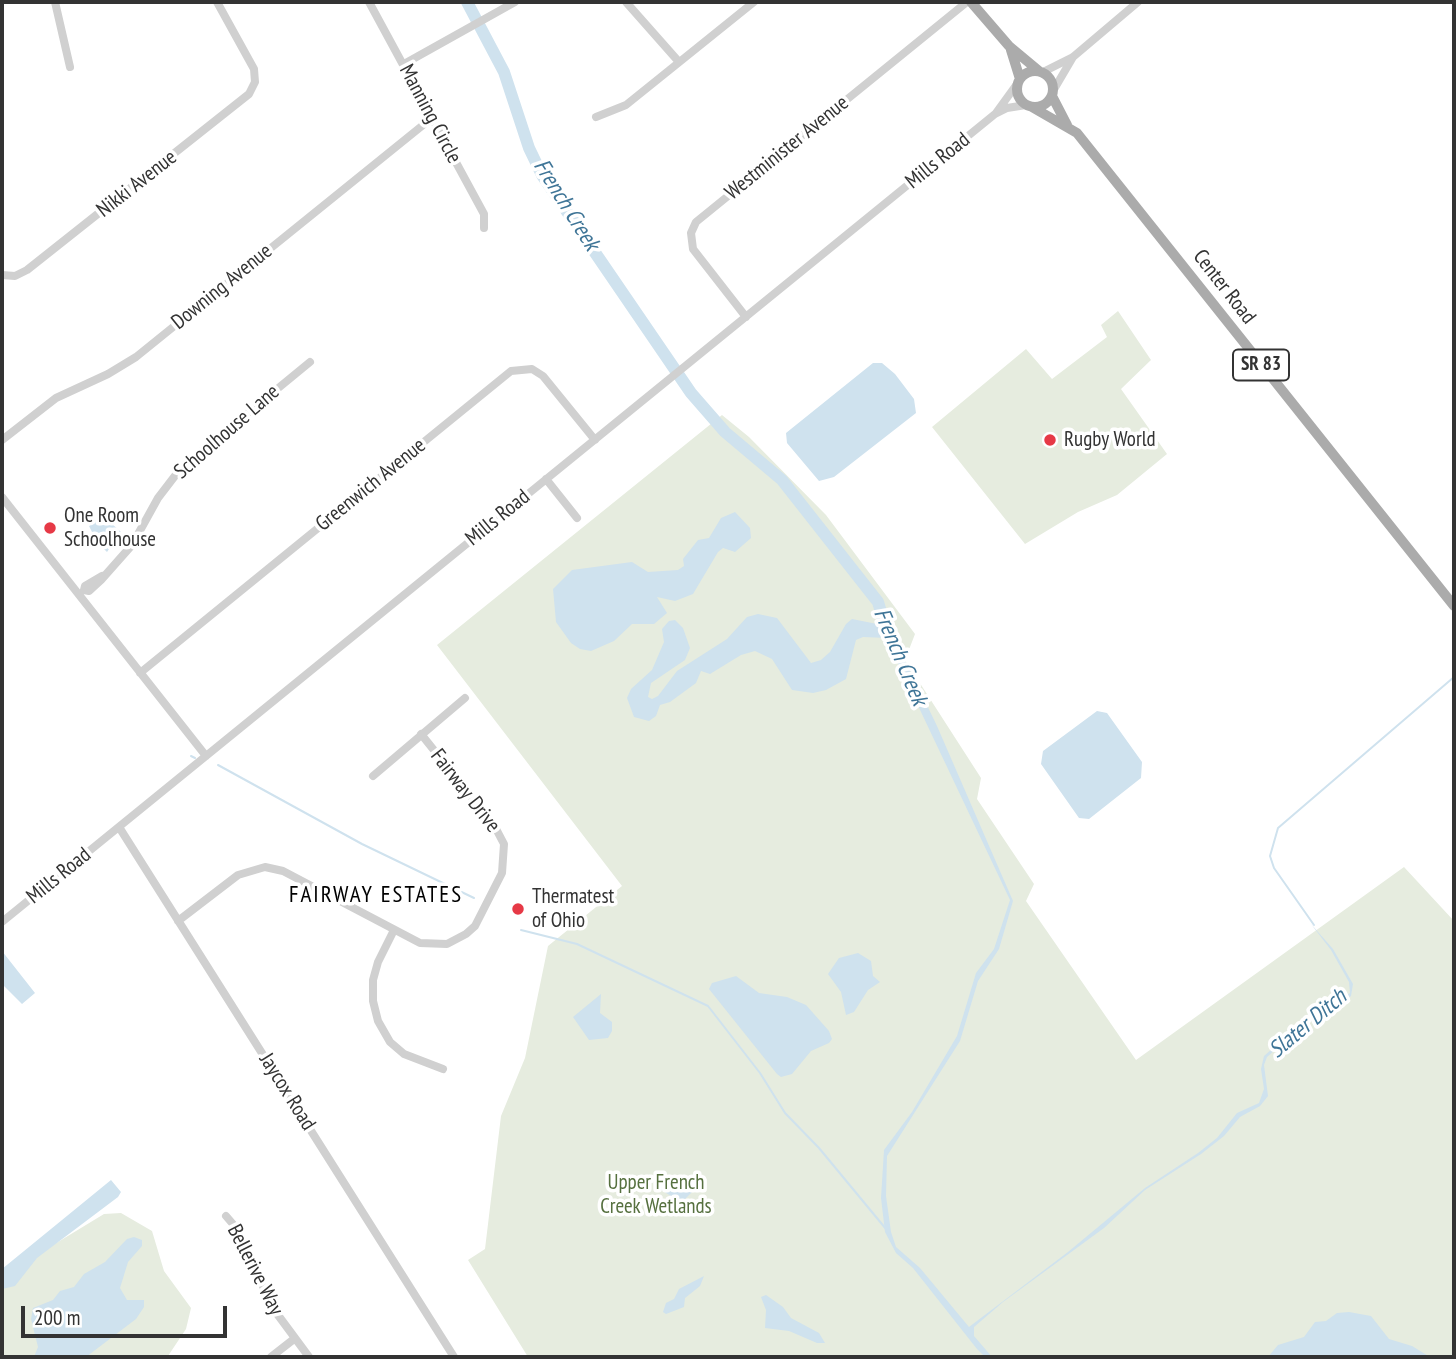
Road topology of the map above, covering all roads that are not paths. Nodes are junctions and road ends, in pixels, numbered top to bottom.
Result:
1 (55, 2) edge
2 (217, 2) edge
3 (369, 2) edge
4 (516, 2) edge
5 (626, 2) edge
6 (754, 2) edge
7 (969, 2) edge
8 (1138, 2) edge
9 (1009, 46) junction
10 (1073, 57) junction
11 (679, 62) junction
12 (404, 64) junction
13 (70, 66) dead end
14 (1041, 71) junction
15 (1018, 81) junction
16 (1053, 94) junction
17 (1029, 106) junction
18 (995, 114) junction
19 (433, 117) junction
20 (596, 117) dead end
21 (1067, 125) junction
22 (484, 228) dead end
23 (2, 275) edge
24 (746, 317) junction
25 (310, 362) dead end
26 (2, 440) edge
27 (594, 440) junction
28 (546, 479) junction
29 (2, 497) edge
30 (577, 518) dead end
31 (81, 593) junction
32 (1454, 606) edge
33 (140, 673) junction
34 (465, 698) dead end
35 (421, 734) junction
36 (206, 756) junction
37 (373, 776) dead end
38 (119, 827) junction
39 (178, 921) junction
40 (2, 922) edge
41 (394, 930) junction
42 (443, 1069) dead end
43 (226, 1216) dead end
44 (294, 1339) junction
45 (271, 1357) edge
46 (309, 1357) edge
47 (454, 1357) edge

1 - 13 street
2 - 23 street, Nikki Avenue
3 - 12 street, Manning Circle
4 - 12 street
5 - 11 street
6 - 11 street
7 - 9 main road
7 - 24 street, Westminister Avenue
8 - 10 street
9 - 14 main road
9 - 15 main road
10 - 14 street
10 - 16 street
11 - 20 street
12 - 19 street, Manning Circle
14 - 15 main road
14 - 16 main road
15 - 17 main road
15 - 18 street, Mills Road
16 - 17 main road
16 - 21 main road, Center Road / SR 83
17 - 18 street, Mills Road
17 - 21 main road, Center Road / SR 83
18 - 24 street, Mills Road
19 - 22 street, Manning Circle
19 - 26 street, Downing Avenue
21 - 32 main road, Center Road / SR 83
24 - 27 street, Mills Road
25 - 31 street, Schoolhouse Lane
27 - 28 street, Mills Road
27 - 33 street, Greenwich Avenue
28 - 30 street
28 - 36 street, Mills Road
29 - 31 street
31 - 33 street
33 - 36 street
34 - 35 street
35 - 37 street
35 - 41 street, Fairway Drive
36 - 38 street, Mills Road
38 - 39 street, Jaycox Road
38 - 40 street, Mills Road
39 - 41 street, Fairway Drive
39 - 47 street, Jaycox Road
41 - 42 street
43 - 44 street, Bellerive Way
44 - 45 street
44 - 46 street, Bellerive Way

